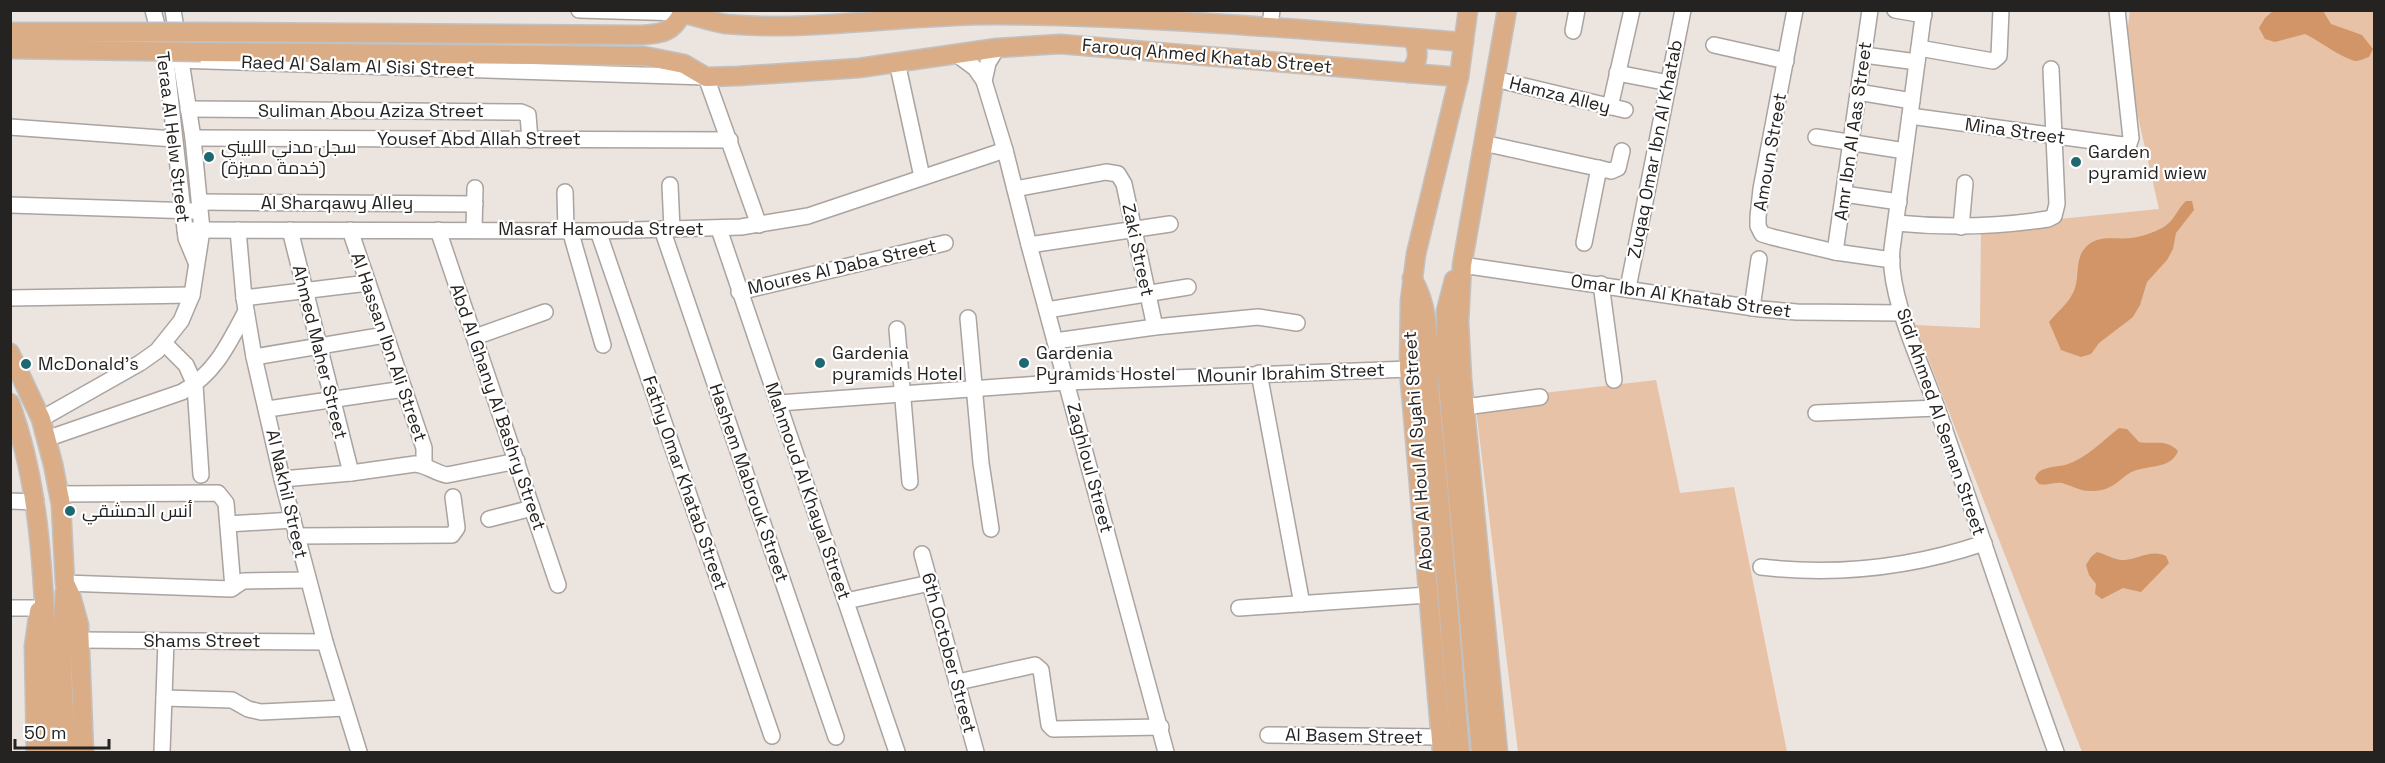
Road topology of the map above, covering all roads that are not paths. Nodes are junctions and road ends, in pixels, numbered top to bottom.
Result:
1 (153, 10) edge
2 (173, 10) edge
3 (579, 10) edge
4 (1468, 10) edge
5 (1507, 10) edge
6 (1577, 10) edge
7 (1632, 10) edge
8 (1683, 10) edge
9 (1796, 10) edge
10 (1870, 10) edge
11 (1895, 10) edge
12 (2001, 10) edge
13 (2116, 10) edge
14 (681, 12) edge
15 (992, 13) edge
16 (1924, 13) edge
17 (929, 14) edge
18 (888, 15) edge
19 (1271, 18) edge
20 (10, 32) edge
21 (1573, 32) dead end
22 (1412, 38) junction
23 (1464, 42) junction
24 (1714, 45) dead end
25 (997, 48) junction
26 (10, 49) edge
27 (956, 54) junction
28 (10, 55) edge
29 (1864, 55) junction
30 (1918, 55) junction
31 (166, 60) junction
32 (182, 60) junction
33 (1786, 61) junction
34 (897, 62) junction
35 (2051, 69) dead end
36 (1408, 74) junction
37 (1617, 74) junction
38 (706, 77) junction
39 (1459, 77) junction
40 (1495, 79) junction
41 (984, 81) junction
42 (1669, 84) junction
43 (1858, 92) junction
44 (1610, 107) junction
45 (1911, 108) junction
46 (188, 109) junction
47 (1625, 110) dead end
48 (10, 127) edge
49 (1815, 137) dead end
50 (2054, 137) junction
51 (193, 138) junction
52 (174, 139) junction
53 (530, 140) junction
54 (730, 140) junction
55 (1851, 142) junction
56 (1483, 143) junction
57 (1005, 150) junction
58 (1622, 151) dead end
59 (1905, 151) junction
60 (1599, 168) junction
61 (922, 177) junction
62 (1965, 183) dead end
63 (670, 185) dead end
64 (1015, 189) junction
65 (565, 192) dead end
66 (1844, 194) junction
67 (1899, 202) junction
68 (10, 205) edge
69 (200, 207) junction
70 (184, 210) junction
71 (1896, 223) junction
72 (1170, 224) dead end
73 (759, 225) junction
74 (1961, 227) junction
75 (667, 229) junction
76 (718, 229) junction
77 (185, 230) junction
78 (202, 230) junction
79 (238, 230) junction
80 (290, 230) junction
81 (350, 230) junction
82 (438, 230) junction
83 (474, 230) junction
84 (568, 230) junction
85 (1134, 230) junction
86 (598, 231) junction
87 (945, 243) dead end
88 (1584, 243) dead end
89 (1029, 245) junction
90 (1835, 252) junction
91 (1759, 259) dead end
92 (1892, 260) junction
93 (196, 262) junction
94 (1462, 265) junction
95 (1412, 278) junction
96 (368, 283) junction
97 (1601, 284) junction
98 (1188, 287) dead end
99 (1628, 288) junction
100 (303, 290) junction
101 (740, 292) junction
102 (1148, 293) junction
103 (192, 295) junction
104 (10, 298) edge
105 (245, 304) junction
106 (1752, 308) junction
107 (1047, 310) junction
108 (545, 312) dead end
109 (1901, 313) junction
110 (968, 318) dead end
111 (1297, 323) dead end
112 (1155, 327) junction
113 (897, 329) dead end
114 (385, 335) junction
115 (475, 338) junction
116 (1055, 341) junction
117 (165, 344) junction
118 (603, 345) dead end
119 (318, 346) junction
120 (10, 352) edge
121 (254, 357) junction
122 (1409, 369) junction
123 (1259, 374) junction
124 (1614, 380) dead end
125 (1066, 382) junction
126 (195, 385) junction
127 (974, 388) junction
128 (404, 389) junction
129 (902, 393) junction
130 (1540, 397) dead end
131 (332, 400) junction
132 (10, 403) edge
133 (779, 403) junction
134 (1465, 407) junction
135 (1937, 408) junction
136 (268, 410) junction
137 (1816, 413) dead end
138 (40, 419) junction
139 (14, 424) edge
140 (46, 439) junction
141 (517, 460) junction
142 (424, 465) junction
143 (351, 473) junction
144 (201, 475) dead end
145 (282, 479) junction
146 (910, 482) dead end
147 (59, 494) junction
148 (453, 497) dead end
149 (10, 501) edge
150 (36, 502) junction
151 (532, 508) junction
152 (489, 519) dead end
153 (292, 520) junction
154 (228, 524) junction
155 (991, 529) dead end
156 (296, 536) junction
157 (1984, 543) junction
158 (922, 554) dead end
159 (1761, 567) dead end
160 (308, 580) junction
161 (65, 583) junction
162 (930, 583) junction
163 (558, 585) dead end
164 (233, 588) junction
165 (1428, 595) junction
166 (846, 601) junction
167 (43, 602) junction
168 (1302, 604) junction
169 (10, 608) edge
170 (1239, 608) dead end
171 (80, 640) junction
172 (166, 641) junction
173 (325, 642) junction
174 (958, 682) junction
175 (164, 698) junction
176 (345, 708) junction
177 (1161, 728) junction
178 (772, 735) dead end
179 (1268, 735) dead end
180 (836, 737) dead end
181 (1441, 745) edge
182 (36, 753) edge
183 (54, 753) edge
184 (68, 753) edge
185 (84, 753) edge
186 (162, 753) edge
187 (359, 753) edge
188 (897, 753) edge
189 (976, 753) edge
190 (1166, 753) edge
191 (1460, 753) edge
192 (1481, 753) edge
193 (1498, 753) edge
194 (2056, 753) edge

1 - 31 street, Teraa Al Helw Street
2 - 32 street, Teraa Al Helw Street
3 - 14 street
4 - 23 main road, Abou Al Houl Al Syahi Street
5 - 40 main road
6 - 21 street
7 - 37 street
8 - 42 street, Zuqaq Omar Ibn Al Khatab
9 - 33 street, Amoun Street
10 - 29 street, Amr Ibn Al Aas Street
11 - 16 street
12 - 30 street
13 - 50 street, Mina Street
14 - 18 main road, Farouq Ahmed Khatab Street
14 - 20 main road, bridge
15 - 17 main road, Farouq Ahmed Khatab Street
15 - 19 main road, Farouq Ahmed Khatab Street
16 - 30 street, Sidi Ahmed Al Seman Street
17 - 18 main road, Farouq Ahmed Khatab Street
19 - 22 main road, Farouq Ahmed Khatab Street
22 - 23 main road, Farouq Ahmed Khatab Street
22 - 36 main road
23 - 39 main road, Abou Al Houl Al Syahi Street
24 - 33 street
25 - 27 main road, Farouq Ahmed Khatab Street
25 - 36 main road, Farouq Ahmed Khatab Street
25 - 41 street
26 - 38 main road, bridge
27 - 34 main road, Farouq Ahmed Khatab Street
27 - 41 street, Zaghloul Street
28 - 31 street, Raed Al Salam Al Sisi Street
29 - 30 street
29 - 43 street, Amr Ibn Al Aas Street
30 - 45 street, Sidi Ahmed Al Seman Street
31 - 32 street, Raed Al Salam Al Sisi Street
31 - 52 street, Teraa Al Helw Street
32 - 38 street, Raed Al Salam Al Sisi Street
32 - 46 street, Teraa Al Helw Street
33 - 90 street, Amoun Street
34 - 38 main road, Farouq Ahmed Khatab Street
34 - 61 street
35 - 50 street
36 - 39 main road, Farouq Ahmed Khatab Street
37 - 42 street
37 - 44 street
38 - 54 street
39 - 95 main road, Abou Al Houl Al Syahi Street
40 - 44 street, Hamza Alley
40 - 56 main road
41 - 57 street, Zaghloul Street
42 - 99 street, Zuqaq Omar Ibn Al Khatab
43 - 45 street, Mina Street
43 - 55 street, Amr Ibn Al Aas Street
44 - 47 street, Hamza Alley
45 - 50 street, Mina Street
45 - 59 street, Sidi Ahmed Al Seman Street
46 - 51 street, Teraa Al Helw Street
46 - 53 street, Suliman Abou Aziza Street
48 - 52 street
49 - 55 street
50 - 74 street
51 - 53 street, Yousef Abd Allah Street
51 - 69 street, Teraa Al Helw Street
52 - 70 street, Teraa Al Helw Street
53 - 54 street, Yousef Abd Allah Street
54 - 73 street
55 - 59 street
55 - 66 street, Amr Ibn Al Aas Street
56 - 60 street
56 - 94 main road
57 - 61 street, Masraf Hamouda Street
57 - 64 street, Zaghloul Street
58 - 60 street
59 - 67 street, Sidi Ahmed Al Seman Street
60 - 88 street
61 - 73 street, Masraf Hamouda Street
62 - 74 street
63 - 75 street, Hashem Mabrouk Street
64 - 85 street, Zaki Street
64 - 89 street, Zaghloul Street
65 - 84 street
66 - 67 street
66 - 90 street, Amr Ibn Al Aas Street
67 - 71 street, Sidi Ahmed Al Seman Street
68 - 70 street, Al Sharqawy Alley
69 - 70 street, Al Sharqawy Alley
69 - 78 street, Teraa Al Helw Street
69 - 83 street, Al Sharqawy Alley
70 - 77 street, Teraa Al Helw Street
71 - 74 street
71 - 92 street, Sidi Ahmed Al Seman Street
72 - 85 street
73 - 76 street, Masraf Hamouda Street
75 - 76 street, Masraf Hamouda Street
75 - 86 street, Masraf Hamouda Street
75 - 180 street, Hashem Mabrouk Street
76 - 101 street, Mahmoud Al Khayal Street
77 - 78 street, Masraf Hamouda Street
77 - 93 street, Teraa Al Helw Street
78 - 79 street, Masraf Hamouda Street
78 - 93 street, Teraa Al Helw Street
79 - 80 street, Masraf Hamouda Street
79 - 105 street, Al Nakhil Street
80 - 81 street, Masraf Hamouda Street
80 - 100 street, Ahmed Maher Street
81 - 82 street, Masraf Hamouda Street
81 - 96 street, Al Hassan Ibn Ali Street
82 - 83 street, Masraf Hamouda Street
82 - 115 street, Abd Al Ghany Al Bashry Street
83 - 84 street, Masraf Hamouda Street
84 - 86 street, Masraf Hamouda Street
84 - 118 street
85 - 89 street
85 - 102 street, Zaki Street
86 - 178 street, Fathy Omar Khatab Street
87 - 101 street, Moures Al Daba Street
89 - 107 street, Zaghloul Street
90 - 92 street, Amoun Street
91 - 106 street
92 - 109 street, Sidi Ahmed Al Seman Street
93 - 103 street, Teraa Al Helw Street
94 - 97 street, Omar Ibn Al Khatab Street
94 - 134 main road
94 - 192 main road
95 - 122 main road, Abou Al Houl Al Syahi Street
95 - 191 main road
96 - 100 street
96 - 114 street, Al Hassan Ibn Ali Street
97 - 99 street, Omar Ibn Al Khatab Street
97 - 124 street
98 - 102 street
99 - 106 street, Omar Ibn Al Khatab Street
100 - 105 street
100 - 119 street, Ahmed Maher Street
101 - 133 street, Mahmoud Al Khayal Street
102 - 107 street
102 - 112 street, Zaki Street
103 - 104 street
103 - 117 street, Teraa Al Helw Street
105 - 121 street, Al Nakhil Street
105 - 126 street
106 - 109 street, Omar Ibn Al Khatab Street
107 - 116 street, Zaghloul Street
108 - 115 street
109 - 135 street, Sidi Ahmed Al Seman Street
110 - 127 street
111 - 112 street
112 - 116 street
113 - 129 street
114 - 119 street
114 - 128 street, Al Hassan Ibn Ali Street
115 - 141 street, Abd Al Ghany Al Bashry Street
116 - 125 street, Zaghloul Street
117 - 126 street
117 - 138 street, Teraa Al Helw Street
119 - 121 street
119 - 131 street, Ahmed Maher Street
120 - 138 main road
121 - 136 street, Al Nakhil Street
122 - 123 street, Mounir Ibrahim Street
122 - 165 main road, Abou Al Houl Al Syahi Street
123 - 125 street, Mounir Ibrahim Street
123 - 168 street
125 - 127 street, Mounir Ibrahim Street
125 - 177 street, Zaghloul Street
126 - 140 street
126 - 144 street
127 - 129 street, Mounir Ibrahim Street
127 - 155 street
128 - 131 street
128 - 142 street, Al Hassan Ibn Ali Street
129 - 133 street, Mounir Ibrahim Street
129 - 146 street
130 - 134 street
131 - 136 street
131 - 143 street, Ahmed Maher Street
132 - 139 main road
133 - 166 street, Mahmoud Al Khayal Street
134 - 193 main road
135 - 137 street
135 - 157 street, Sidi Ahmed Al Seman Street
136 - 145 street, Al Nakhil Street
138 - 140 main road
139 - 150 main road
140 - 147 main road
141 - 142 street
141 - 151 street, Abd Al Ghany Al Bashry Street
142 - 143 street
143 - 145 street
145 - 153 street, Al Nakhil Street
147 - 154 street
147 - 161 main road
148 - 156 street
149 - 150 street
150 - 167 main road
151 - 152 street
151 - 163 street, Abd Al Ghany Al Bashry Street
153 - 154 street
153 - 156 street, Al Nakhil Street
154 - 164 street
156 - 160 street, Al Nakhil Street
157 - 159 street
157 - 194 street, Sidi Ahmed Al Seman Street
158 - 162 street, 6th October Street
160 - 164 street
160 - 173 street, Al Nakhil Street
161 - 164 street
161 - 171 main road
161 - 184 main road
162 - 166 street
162 - 174 street, 6th October Street
165 - 168 street
165 - 181 main road, Abou Al Houl Al Syahi Street
166 - 188 street, Mahmoud Al Khayal Street
167 - 169 street
167 - 182 main road
167 - 183 main road
168 - 170 street
171 - 172 street, Shams Street
171 - 185 main road
172 - 173 street, Shams Street
172 - 175 street
173 - 176 street, Al Nakhil Street
174 - 177 street
174 - 189 street, 6th October Street
175 - 176 street
175 - 186 street
176 - 187 street, Al Nakhil Street
177 - 190 street, Zaghloul Street
179 - 181 street, Al Basem Street

